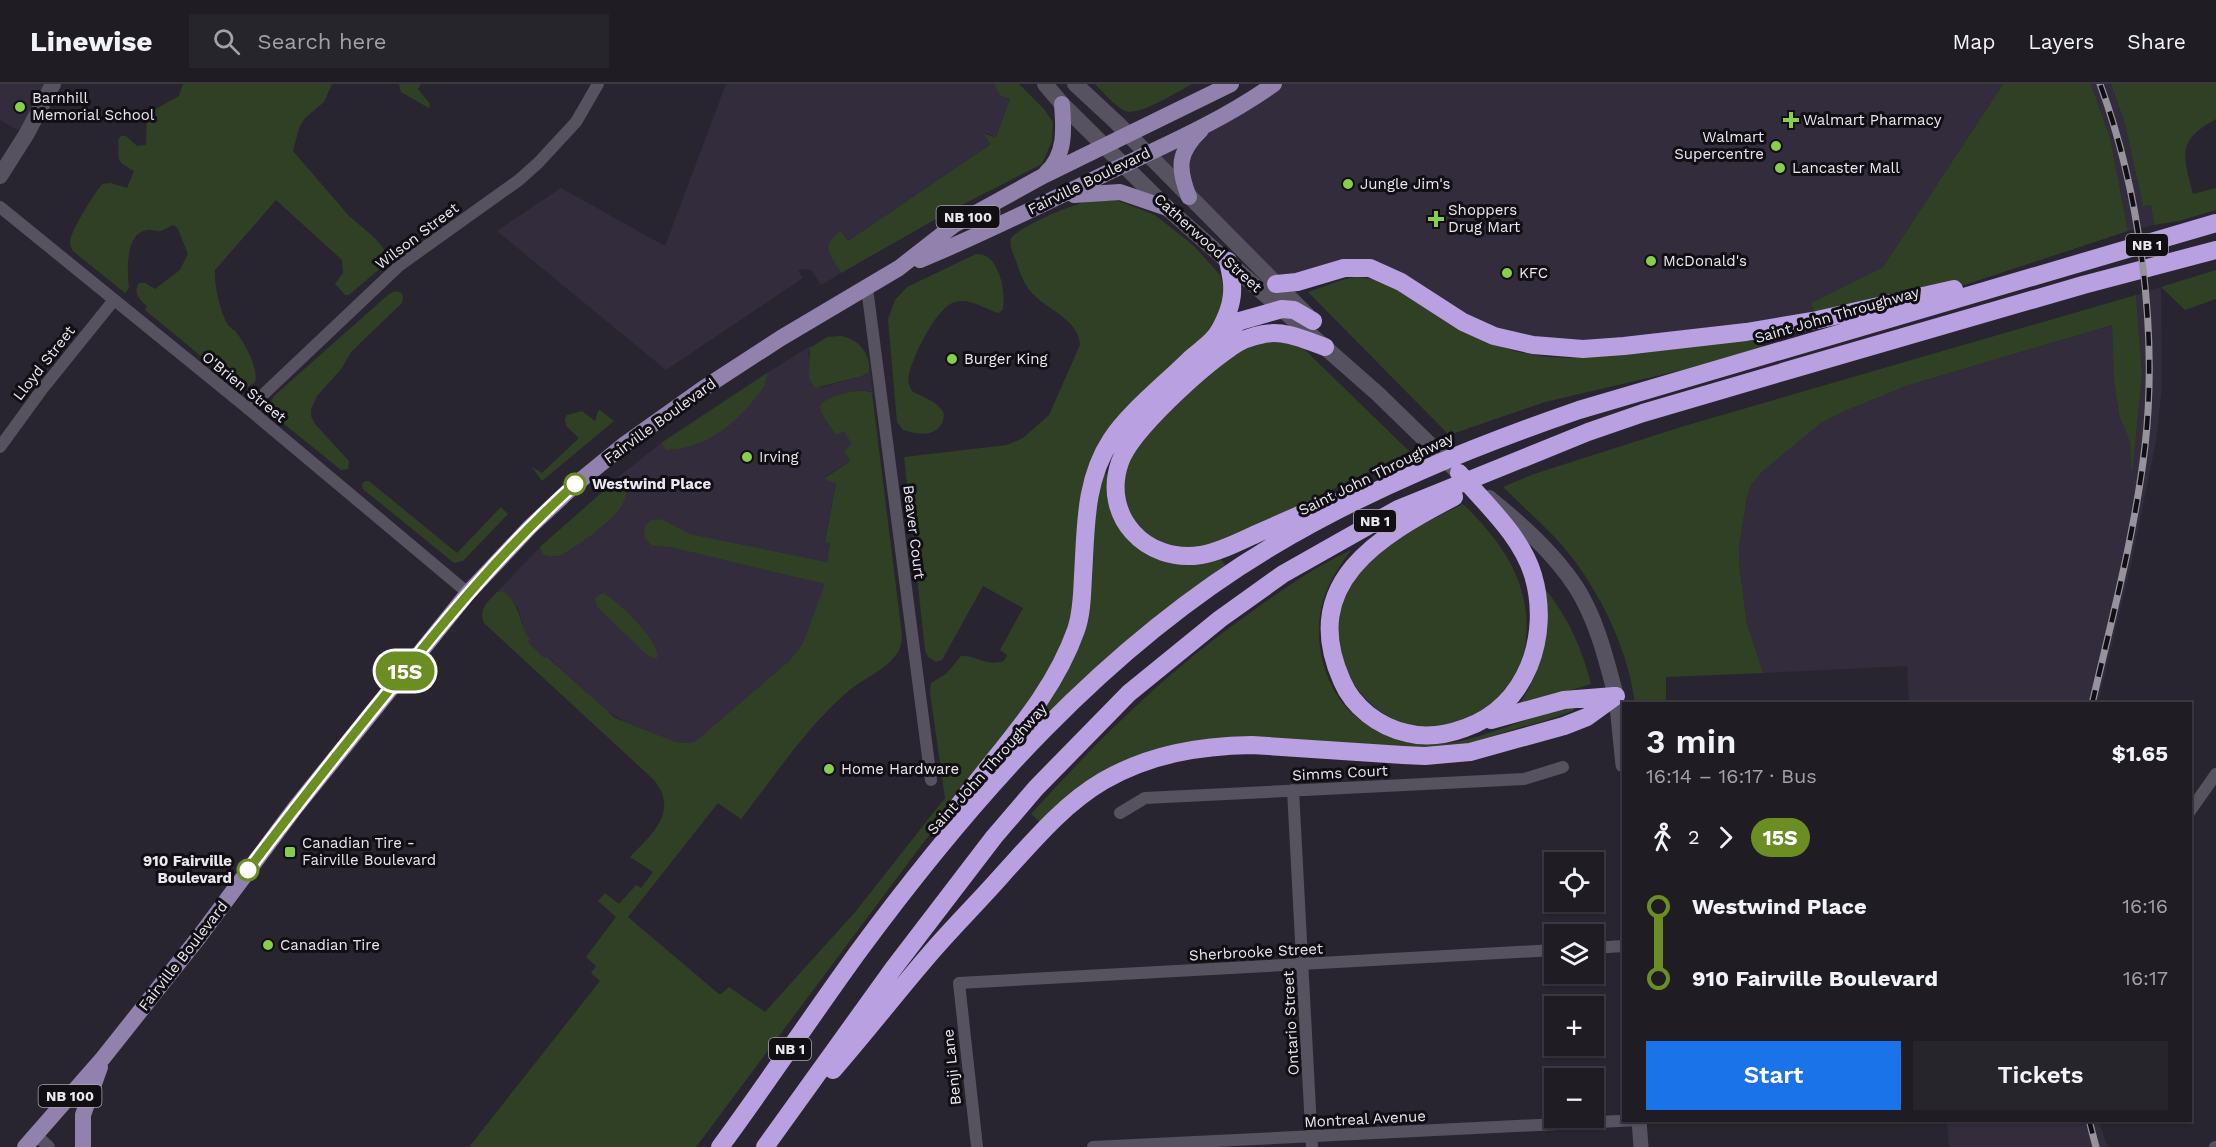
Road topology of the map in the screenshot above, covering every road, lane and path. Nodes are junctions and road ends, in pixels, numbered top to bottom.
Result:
1 (53, 84) edge
2 (598, 84) edge
3 (1045, 84) edge
4 (1075, 84) edge
5 (1231, 84) edge
6 (1274, 84) edge
7 (1062, 104) junction
8 (1211, 122) junction
9 (1129, 135) junction
10 (1105, 146) junction
11 (1147, 153) junction
12 (1124, 165) junction
13 (1043, 176) junction
14 (0, 177) edge
15 (1189, 196) junction
16 (1053, 200) junction
17 (0, 207) edge
18 (1167, 208) junction
19 (2216, 223) edge
20 (2216, 250) edge
21 (1228, 261) junction
22 (2077, 264) junction
23 (899, 268) junction
24 (1276, 284) junction
25 (867, 288) junction
26 (114, 300) junction
27 (1282, 309) junction
28 (1313, 321) junction
29 (1215, 338) junction
30 (1325, 347) junction
31 (1378, 394) junction
32 (248, 409) junction
33 (1484, 443) junction
34 (0, 447) edge
35 (1548, 448) junction
36 (1457, 472) joint
37 (1507, 521) junction
38 (468, 593) junction
39 (1616, 696) junction
40 (1480, 723) junction
41 (1622, 755) edge
42 (1563, 767) dead end
43 (2216, 774) edge
44 (931, 780) dead end
45 (1293, 790) junction
46 (2192, 808) edge
47 (1120, 813) dead end
48 (1622, 946) edge
49 (1604, 947) edge
50 (859, 951) junction
51 (1544, 951) edge
52 (1303, 965) junction
53 (959, 983) joint
54 (103, 1058) junction
55 (1622, 1121) edge
56 (1639, 1122) edge
57 (31, 1141) edge
58 (1311, 1142) edge
59 (49, 1147) edge
60 (83, 1147) edge
61 (720, 1147) edge
62 (766, 1147) edge
63 (976, 1147) edge
64 (1093, 1147) edge
65 (1641, 1147) edge

1 - 14 main road
2 - 32 street, Wilson Street
3 - 7 main road, Catherwood Street
4 - 9 main road, Catherwood Street
5 - 9 main road, Fairville Boulevard / NB 100
6 - 8 main road, Fairville Boulevard / NB 100
7 - 10 main road, Catherwood Street
7 - 13 main road
8 - 11 main road, Fairville Boulevard / NB 100
8 - 15 main road
9 - 10 main road, Fairville Boulevard / NB 100
9 - 11 main road, Catherwood Street
10 - 12 main road, Catherwood Street
10 - 13 main road, Fairville Boulevard / NB 100
11 - 12 main road, Fairville Boulevard / NB 100
11 - 15 main road, Catherwood Street
12 - 16 main road, Fairville Boulevard / NB 100
12 - 18 main road, Catherwood Street
13 - 23 main road, Fairville Boulevard / NB 100
15 - 24 main road, Catherwood Street
16 - 18 main road
16 - 23 main road, Fairville Boulevard / NB 100
17 - 26 street, O'Brien Street
18 - 21 main road, Catherwood Street
19 - 22 highway, Saint John Throughway / NB 1
20 - 35 highway, NB 1
21 - 27 main road, Catherwood Street
21 - 29 highway
22 - 24 highway
22 - 33 highway, Saint John Throughway / NB 1
23 - 25 main road, Fairville Boulevard / NB 100
24 - 28 main road, Catherwood Street
25 - 38 main road, Fairville Boulevard / NB 100
25 - 44 street, Beaver Court
26 - 32 street, O'Brien Street
26 - 34 street, Lloyd Street
27 - 28 highway
27 - 29 highway
27 - 30 main road, Catherwood Street
28 - 31 main road, Catherwood Street
29 - 50 highway
30 - 31 main road, Catherwood Street
30 - 33 highway
31 - 36 main road, Catherwood Street
32 - 38 street, O'Brien Street
33 - 50 highway, Saint John Throughway / NB 1
35 - 40 highway
35 - 62 highway, NB 1
36 - 37 highway
37 - 39 main road
37 - 40 highway
38 - 54 main road, Fairville Boulevard / NB 100
39 - 40 highway
39 - 41 street
39 - 62 highway
42 - 45 street, Simms Court
43 - 46 street
45 - 47 street, Simms Court
45 - 52 street, Ontario Street
48 - 49 street
50 - 61 highway, Saint John Throughway / NB 1
51 - 52 street, Sherbrooke Street
52 - 53 street, Sherbrooke Street
52 - 58 street, Ontario Street
53 - 63 street, Benji Lane
54 - 57 main road, Fairville Boulevard / NB 100
54 - 60 main road
55 - 58 street, Montreal Avenue
56 - 65 street
57 - 59 street
58 - 64 street, Montreal Avenue

